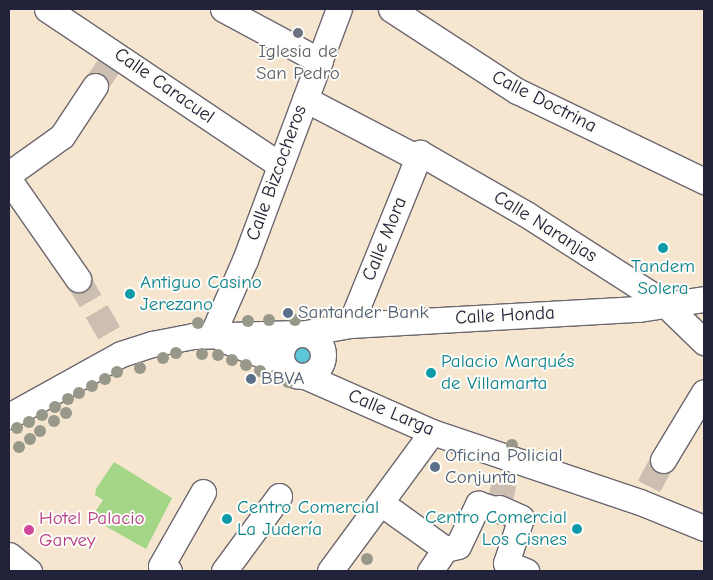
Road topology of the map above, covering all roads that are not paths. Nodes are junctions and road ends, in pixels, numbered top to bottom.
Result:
1 (47, 9) edge
2 (223, 9) edge
3 (339, 9) edge
4 (391, 9) edge
5 (320, 61) junction
6 (95, 86) tunnel mouth
7 (305, 99) junction
8 (419, 155) junction
9 (280, 165) junction
10 (9, 174) edge
11 (9, 180) edge
12 (704, 181) edge
13 (78, 279) tunnel mouth
14 (704, 299) edge
15 (670, 308) junction
16 (350, 326) junction
17 (303, 333) junction
18 (212, 335) junction
19 (704, 342) edge
20 (282, 363) junction
21 (304, 376) junction
22 (704, 392) edge
23 (9, 416) edge
24 (432, 432) junction
25 (663, 460) tunnel mouth
26 (203, 492) dead end
27 (279, 496) dead end
28 (381, 503) junction
29 (704, 528) edge
30 (445, 549) junction
31 (9, 556) edge
32 (29, 571) edge
33 (168, 571) edge
34 (224, 571) edge
35 (330, 571) edge
36 (430, 571) edge
37 (526, 571) edge

1 - 9 street, Calle Caracuel
2 - 5 street
3 - 5 street, Calle Bizcocheros
4 - 12 street, Calle Doctrina
5 - 7 street, Calle Bizcocheros
6 - 10 street
7 - 8 street, Calle Naranjas
7 - 9 street, Calle Bizcocheros
8 - 15 street, Calle Naranjas
8 - 16 street, Calle Mora
9 - 18 street, Calle Bizcocheros
11 - 13 street
14 - 15 street, Calle Honda
15 - 16 street, Calle Honda
15 - 19 street, Calle Naranjas
16 - 17 street, Calle Honda
17 - 18 street
17 - 20 street
17 - 21 street
18 - 20 street
18 - 23 street
20 - 21 street
21 - 24 street, Calle Larga
22 - 25 street
24 - 28 street
24 - 29 street, Calle Larga
26 - 33 street
27 - 34 street
28 - 30 street
28 - 35 street
30 - 36 street
30 - 37 street
31 - 32 street

